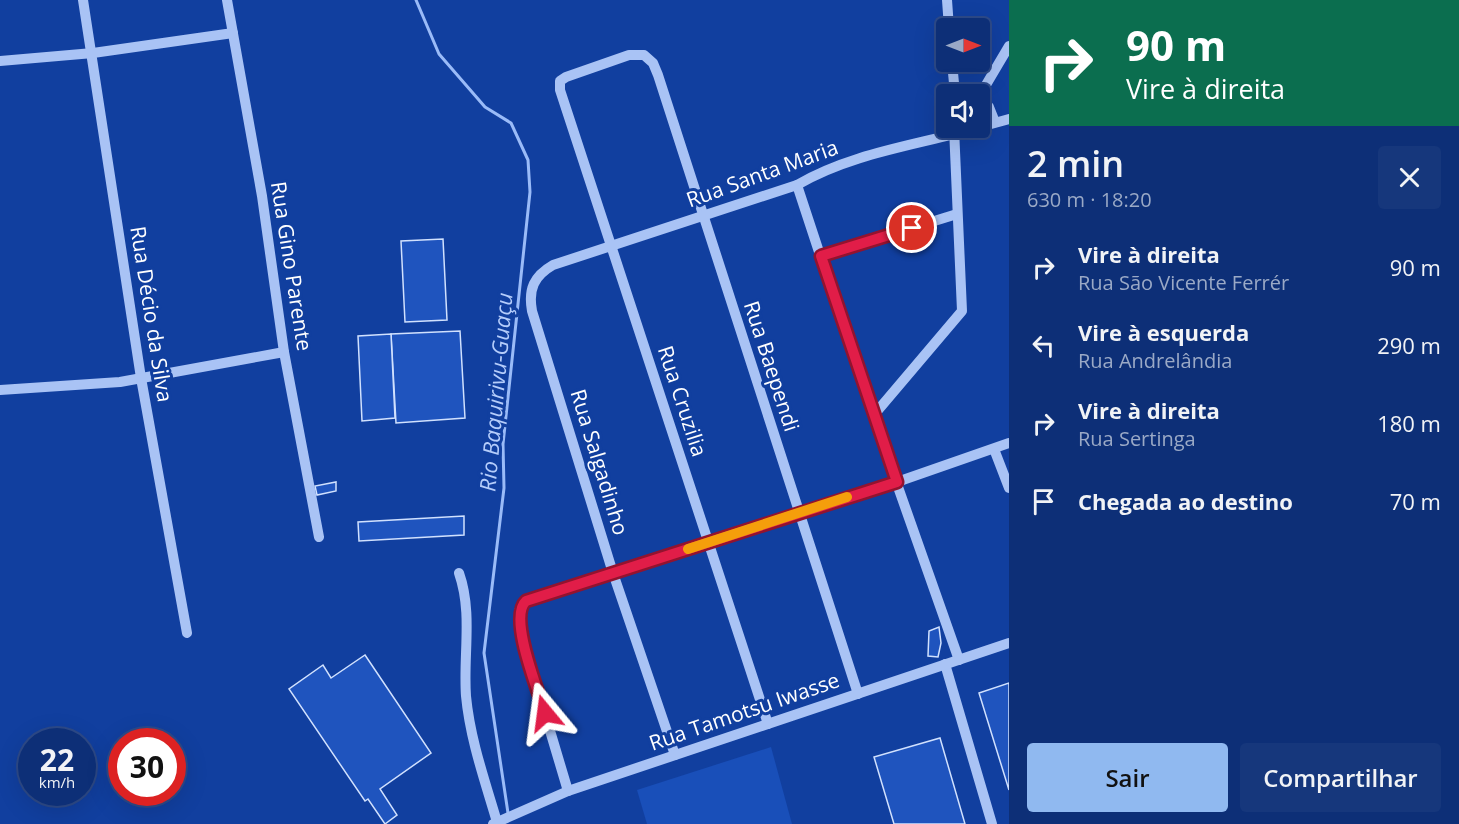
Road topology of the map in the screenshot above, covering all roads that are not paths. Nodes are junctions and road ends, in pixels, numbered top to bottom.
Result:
1 (83, 0) edge
2 (227, 0) edge
3 (948, 0) edge
4 (949, 18) edge
5 (233, 33) junction
6 (1009, 46) edge
7 (93, 53) junction
8 (644, 55) joint
9 (0, 61) edge
10 (986, 84) edge
11 (990, 110) edge
12 (1009, 119) edge
13 (995, 122) junction
14 (990, 123) edge
15 (936, 136) edge
16 (954, 138) edge
17 (797, 184) junction
18 (957, 213) junction
19 (703, 216) junction
20 (612, 246) junction
21 (821, 256) junction
22 (562, 262) joint
23 (284, 352) junction
24 (141, 378) junction
25 (0, 390) edge
26 (873, 416) junction
27 (1009, 443) edge
28 (994, 449) junction
29 (897, 482) junction
30 (1009, 488) edge
31 (800, 512) junction
32 (319, 537) dead end
33 (709, 543) junction
34 (459, 573) dead end
35 (614, 573) junction
36 (187, 633) dead end
37 (1009, 643) edge
38 (958, 660) junction
39 (945, 664) junction
40 (858, 694) junction
41 (768, 724) junction
42 (675, 755) junction
43 (568, 791) junction
44 (497, 822) edge
45 (992, 824) edge

1 - 7 street, Rua Décio da Silva
2 - 5 street, Rua Gino Parente
3 - 4 street
5 - 7 street
5 - 23 street, Rua Gino Parente
6 - 10 street
7 - 9 street
7 - 24 street, Rua Décio da Silva
8 - 19 street, Rua Baependi
8 - 20 street, Rua Cruzilia
11 - 13 street
12 - 13 street, Rua Santa Maria
13 - 14 street, Rua Santa Maria
15 - 17 street, Rua Santa Maria
16 - 18 street
17 - 19 street, Rua Santa Maria
17 - 21 street
18 - 21 street
18 - 26 street
19 - 20 street, Rua Santa Maria
19 - 31 street, Rua Baependi
20 - 22 street, Rua Santa Maria
20 - 33 street, Rua Cruzilia
21 - 26 street
22 - 35 street, Rua Salgadinho
23 - 24 street
23 - 32 street, Rua Gino Parente
24 - 25 street
24 - 36 street, Rua Décio da Silva
26 - 29 street
27 - 28 street
28 - 29 street
28 - 30 street
29 - 31 street
29 - 38 street
31 - 33 street
31 - 40 street, Rua Baependi
33 - 35 street
33 - 41 street, Rua Cruzilia
34 - 44 street
35 - 42 street, Rua Salgadinho
35 - 43 street
37 - 38 street, Rua Tamotsu Iwasse
38 - 39 street, Rua Tamotsu Iwasse
39 - 40 street, Rua Tamotsu Iwasse
39 - 45 street
40 - 41 street, Rua Tamotsu Iwasse
41 - 42 street, Rua Tamotsu Iwasse
42 - 43 street, Rua Tamotsu Iwasse
43 - 44 street, Rua Tamotsu Iwasse

